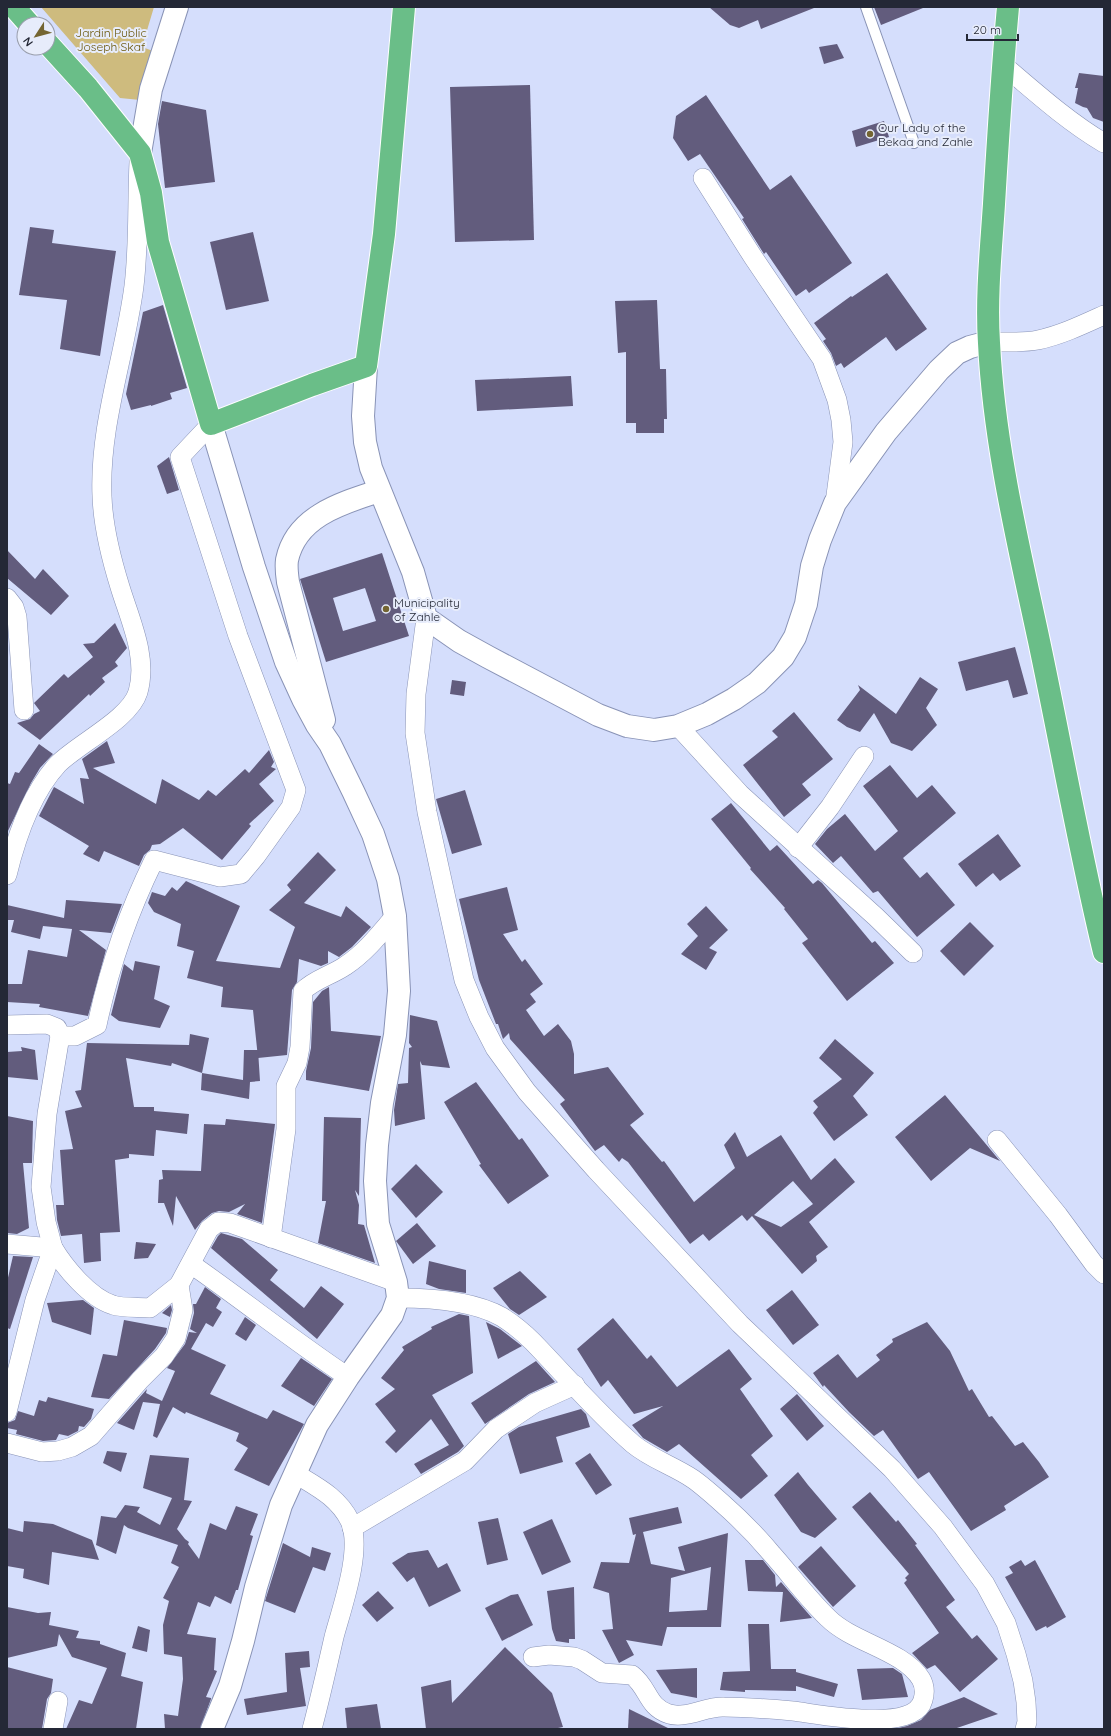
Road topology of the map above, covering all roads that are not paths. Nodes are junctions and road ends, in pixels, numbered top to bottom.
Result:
1 (14, 7) edge
2 (177, 7) edge
3 (404, 7) edge
4 (866, 7) edge
5 (1008, 7) edge
6 (22, 16) edge
7 (56, 53) edge
8 (1002, 64) junction
9 (914, 143) dead end
10 (1104, 143) edge
11 (140, 152) junction
12 (703, 178) dead end
13 (1104, 315) edge
14 (989, 342) junction
15 (366, 366) junction
16 (211, 424) junction
17 (380, 491) junction
18 (835, 503) junction
19 (7, 598) edge
20 (426, 618) junction
21 (24, 710) dead end
22 (678, 726) junction
23 (330, 744) junction
24 (864, 756) dead end
25 (798, 848) junction
26 (7, 875) edge
27 (395, 916) junction
28 (1104, 952) edge
29 (913, 953) dead end
30 (7, 1024) edge
31 (60, 1036) junction
32 (997, 1140) dead end
33 (271, 1238) junction
34 (7, 1244) edge
35 (53, 1248) junction
36 (191, 1264) junction
37 (1104, 1274) edge
38 (179, 1286) junction
39 (397, 1290) junction
40 (348, 1377) junction
41 (575, 1385) junction
42 (7, 1412) edge
43 (7, 1443) edge
44 (296, 1474) junction
45 (352, 1528) junction
46 (533, 1657) dead end
47 (58, 1701) dead end
48 (53, 1729) edge
49 (212, 1729) edge
50 (312, 1729) edge
51 (1025, 1729) edge

1 - 6 highway
2 - 11 street
3 - 15 highway
4 - 9 lane
5 - 8 highway
7 - 11 highway
8 - 10 street
8 - 14 highway
11 - 16 highway
11 - 26 street
12 - 18 street
13 - 14 street
14 - 18 street
14 - 28 highway
15 - 16 highway
15 - 17 street
16 - 23 street
16 - 31 street
17 - 20 street
17 - 23 street
18 - 22 street
19 - 21 street
20 - 22 street
20 - 51 street
22 - 25 street
23 - 27 street
24 - 25 street
25 - 29 street
27 - 33 street
27 - 39 street
30 - 31 street
31 - 35 street
32 - 37 street
33 - 36 street
33 - 39 street
34 - 35 street
35 - 38 street
35 - 42 street
36 - 38 street
36 - 40 street
38 - 43 street
39 - 40 street
39 - 41 street
40 - 44 street
41 - 45 street
41 - 46 street
44 - 45 street
44 - 49 street
45 - 50 street
47 - 48 street

